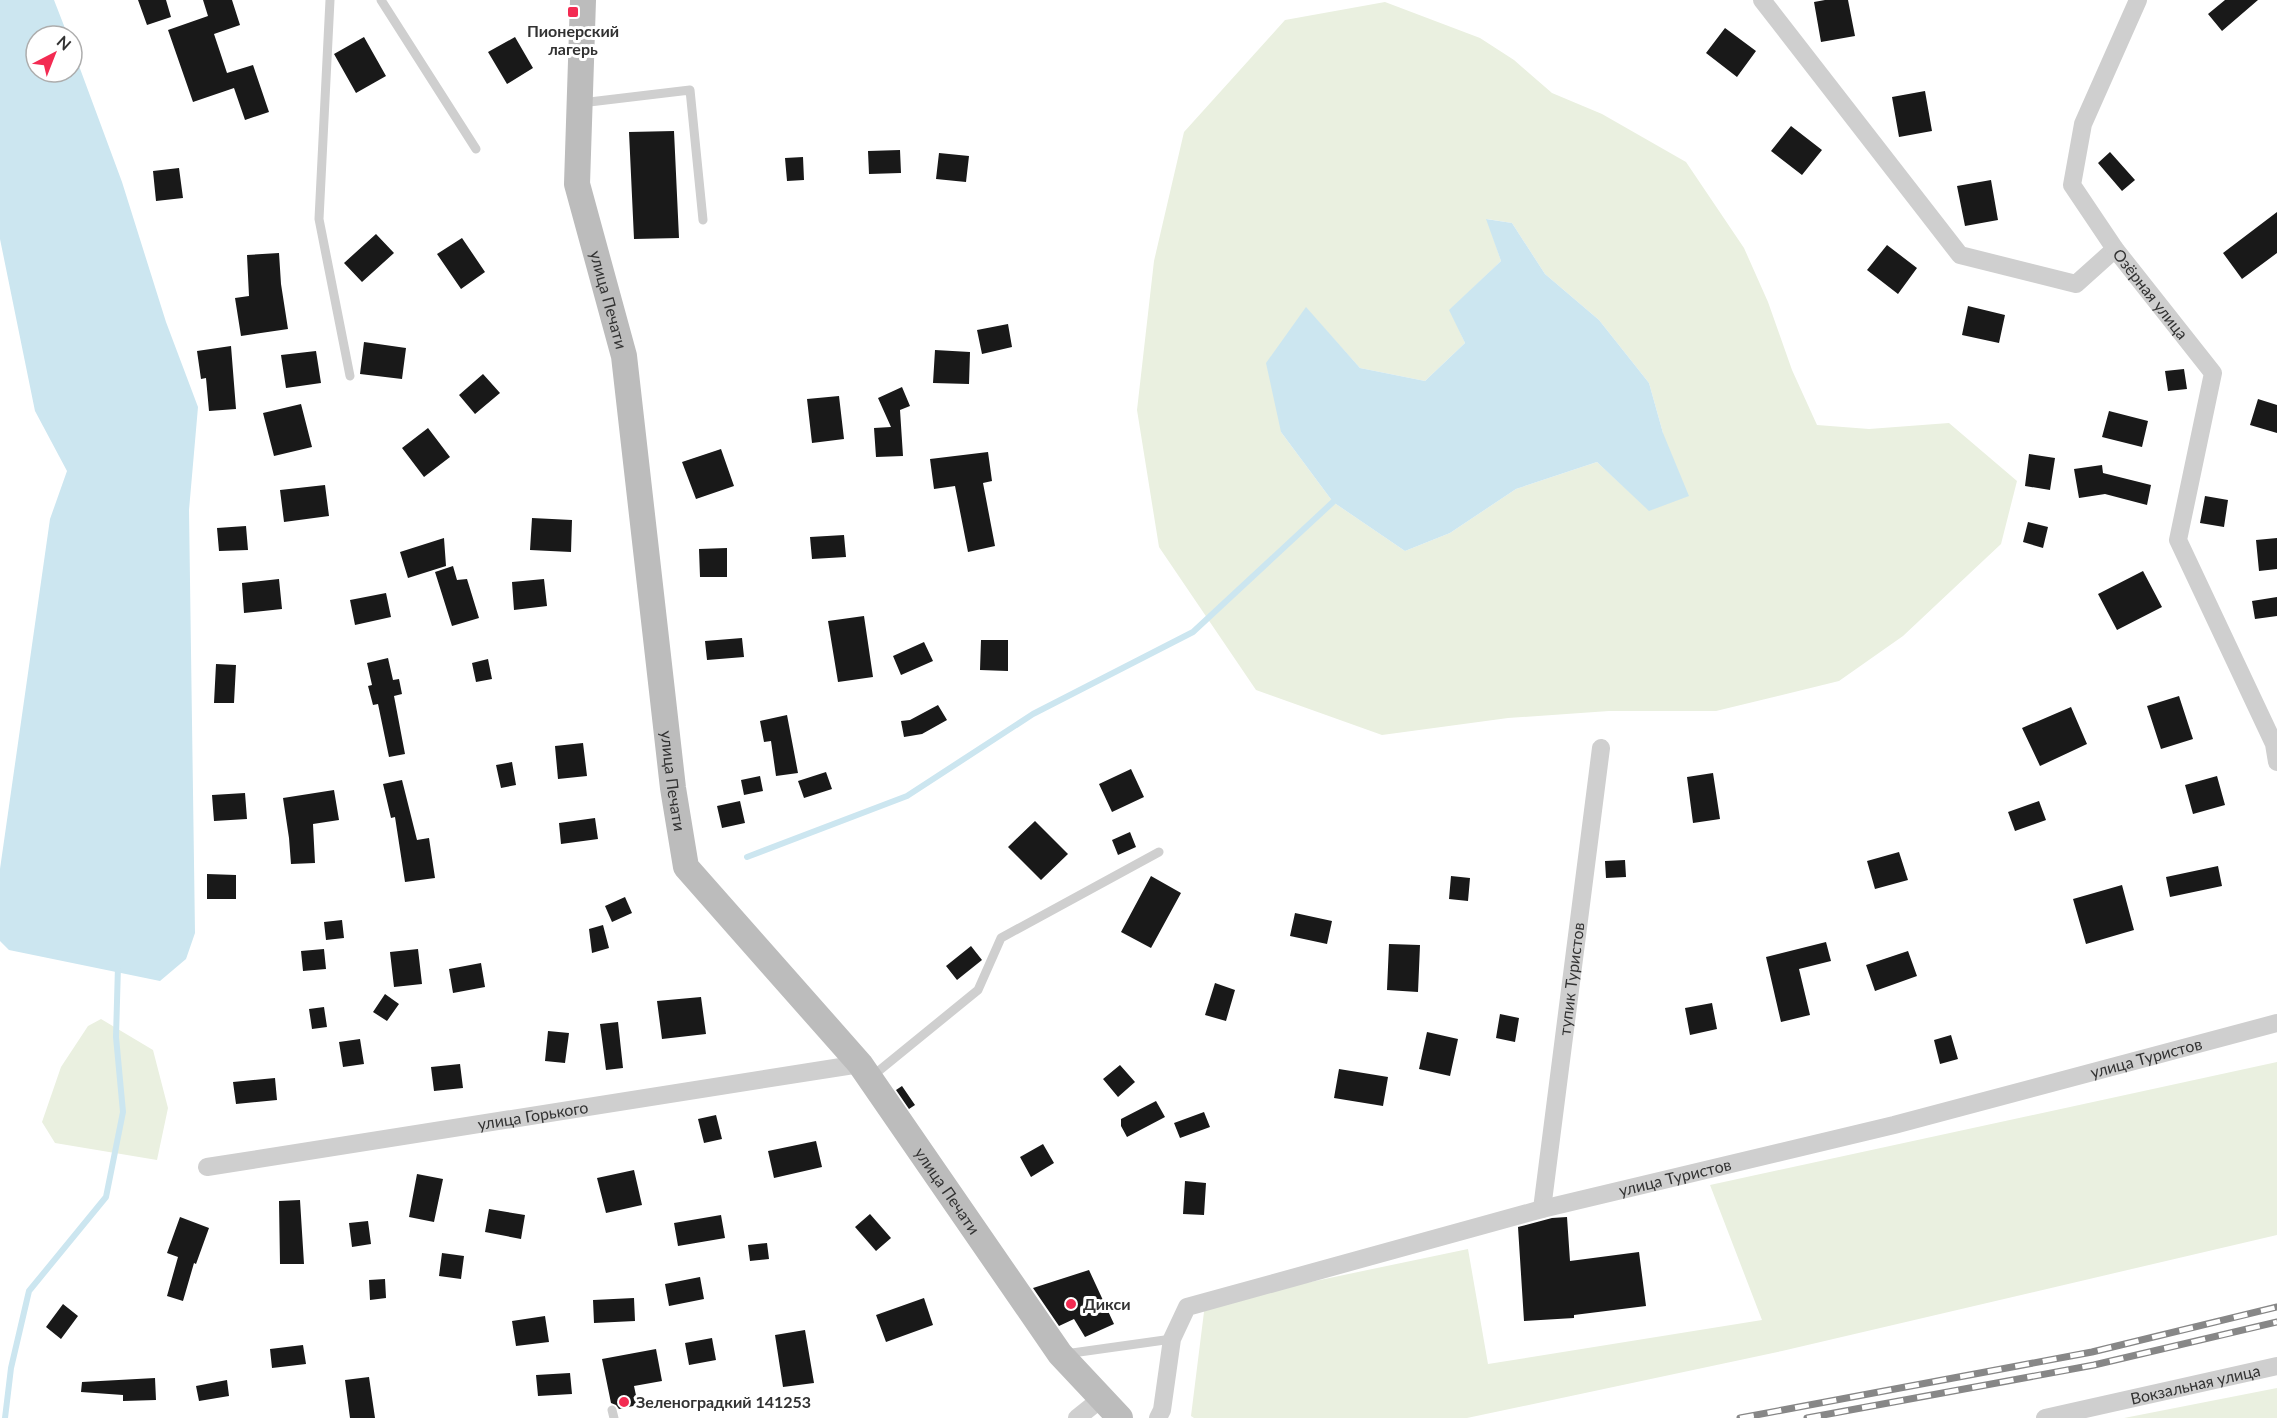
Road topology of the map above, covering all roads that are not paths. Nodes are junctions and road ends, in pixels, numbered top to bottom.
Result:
1 (330, 0) edge
2 (381, 0) edge
3 (583, 0) edge
4 (1762, 0) edge
5 (2138, 0) edge
6 (581, 104) junction
7 (476, 149) dead end
8 (703, 220) dead end
9 (2115, 249) junction
10 (350, 376) dead end
11 (1601, 748) dead end
12 (2276, 749) edge
13 (1159, 852) dead end
14 (2277, 1023) edge
15 (864, 1071) junction
16 (207, 1167) dead end
17 (1542, 1209) junction
18 (1172, 1339) junction
19 (1060, 1354) junction
20 (2277, 1366) edge
21 (1102, 1398) junction
22 (1077, 1418) edge
23 (1120, 1418) edge
24 (1158, 1418) edge
25 (2045, 1418) edge

1 - 10 lane
2 - 7 lane
3 - 6 street, улица Печати
4 - 9 street, Озёрная улица
5 - 9 street
6 - 8 lane
6 - 15 street, улица Печати
9 - 12 street, Озёрная улица
11 - 17 street, тупик Туристов
13 - 15 lane
14 - 17 street, улица Туристов
15 - 16 street, улица Горького
15 - 19 street, улица Печати
17 - 18 street, улица Туристов
18 - 19 lane
18 - 24 street, улица Туристов
19 - 21 street, улица Печати
20 - 25 street, Вокзальная улица
21 - 22 street
21 - 23 street, улица Печати

